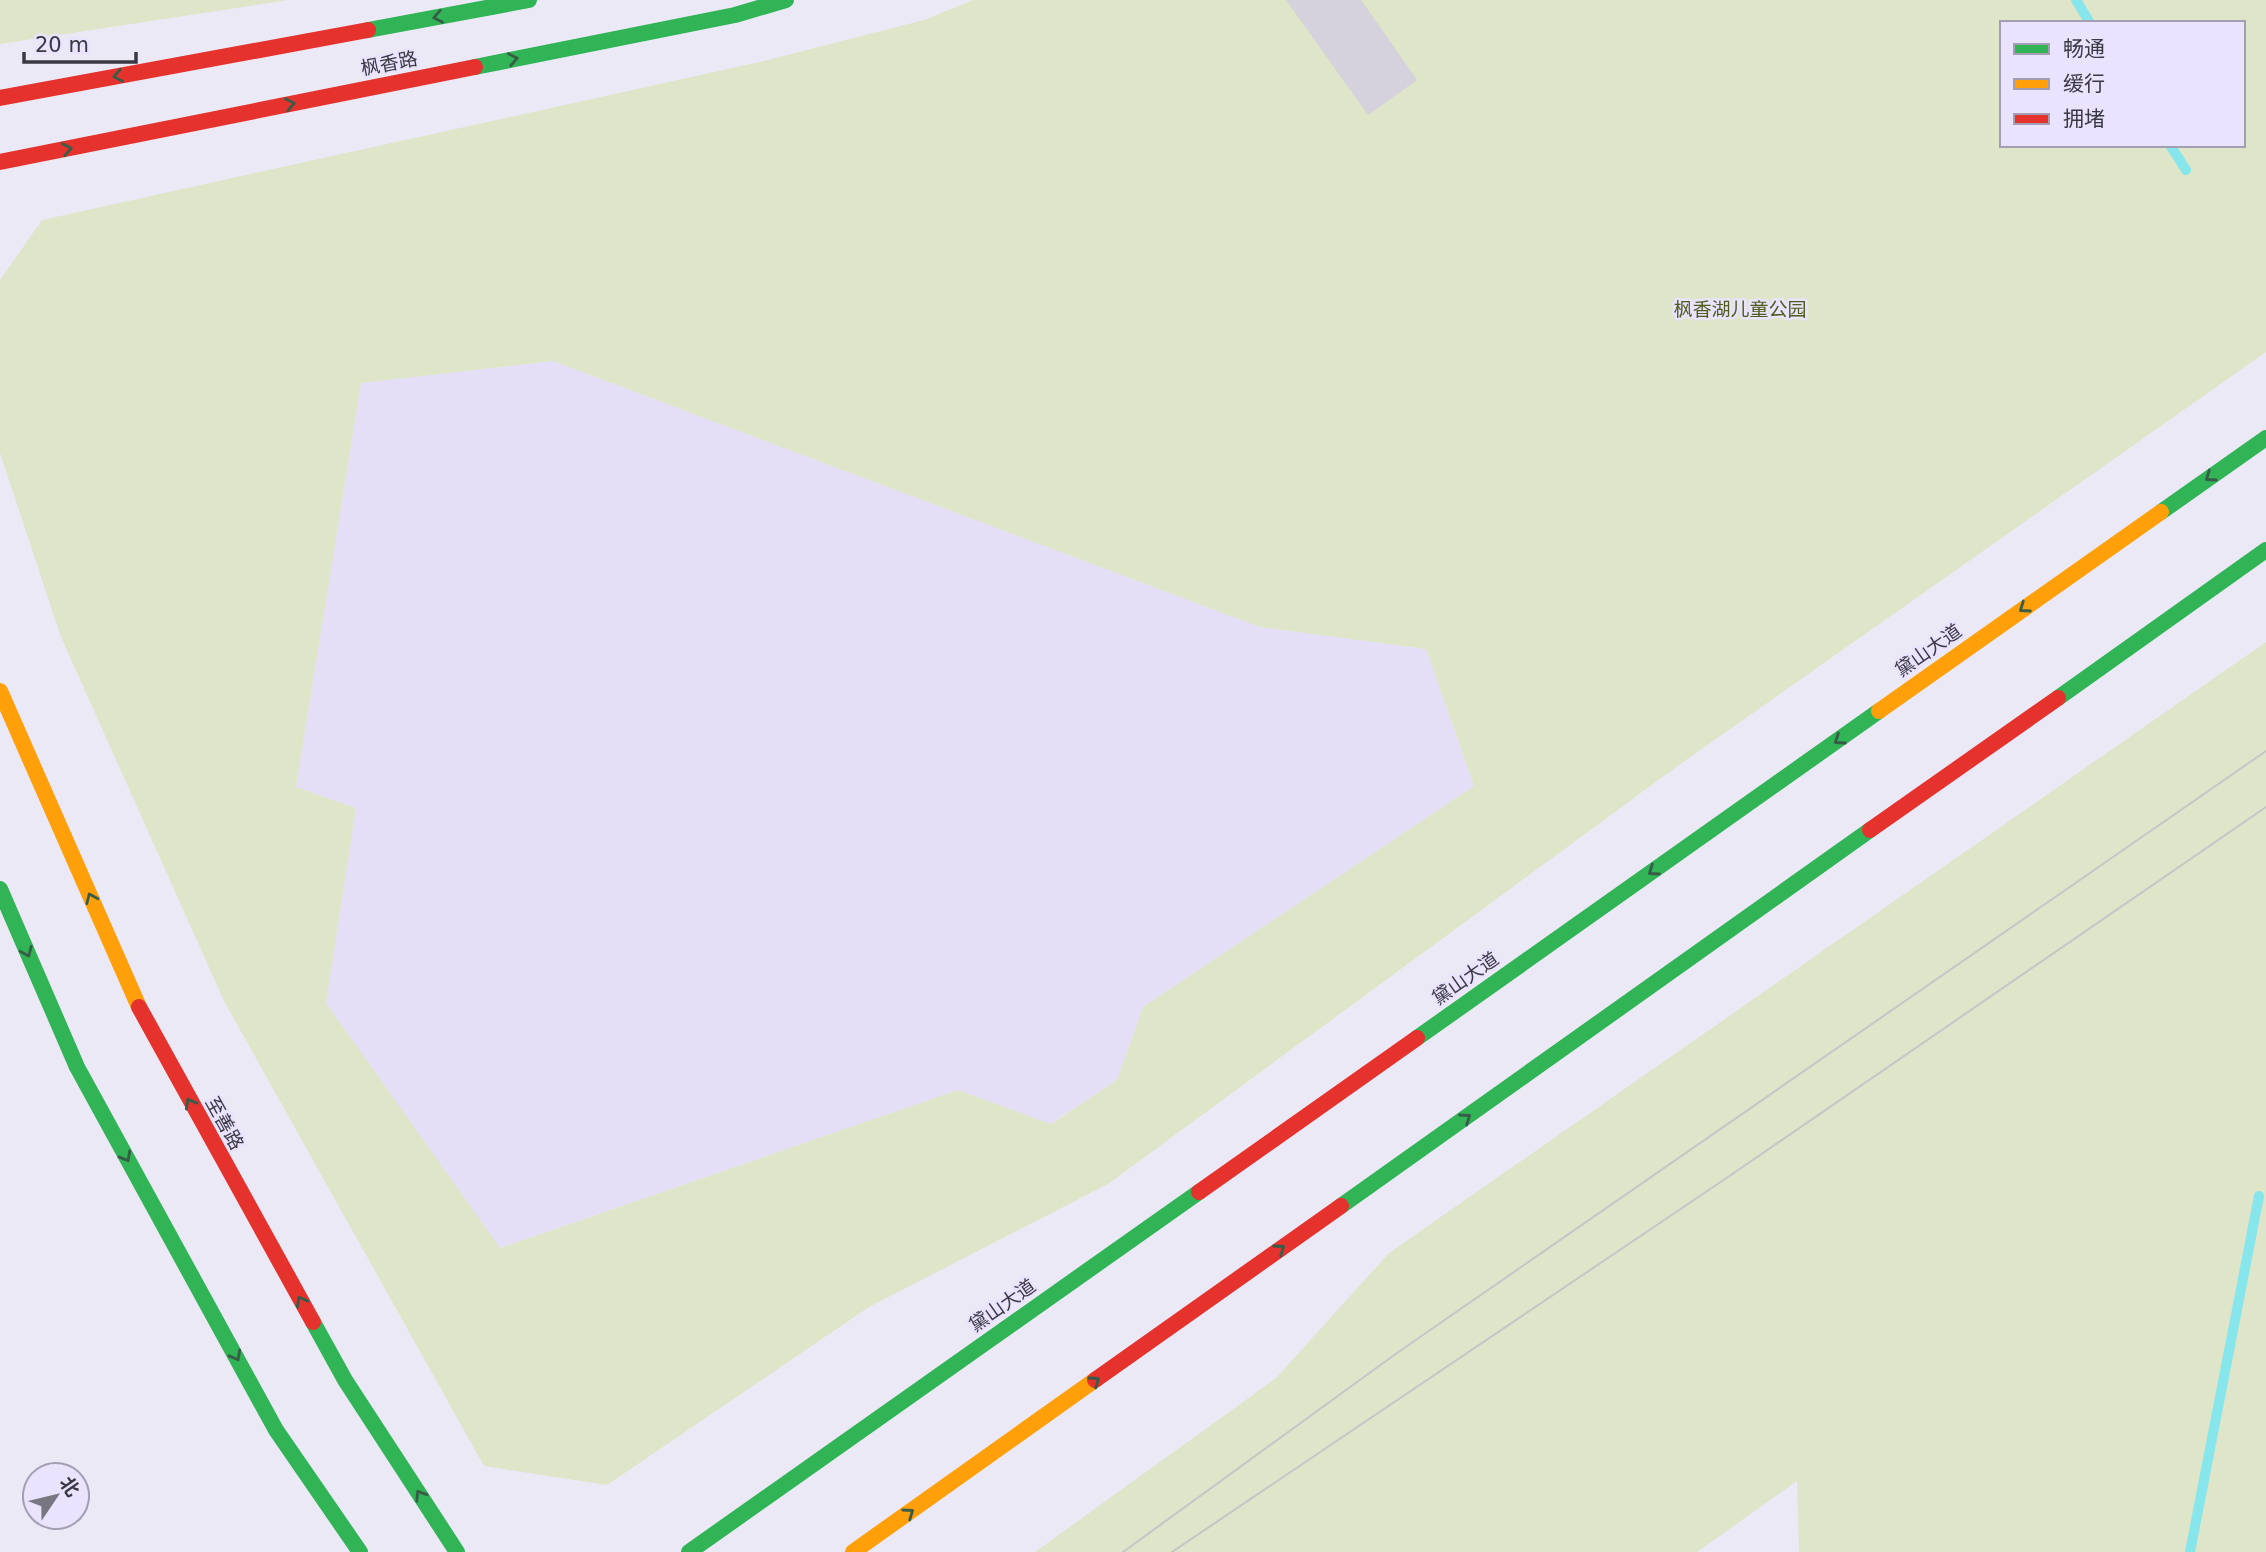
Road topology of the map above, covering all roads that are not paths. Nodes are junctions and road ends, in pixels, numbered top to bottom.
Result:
1 (529, 0) edge
2 (786, 0) edge
3 (0, 98) edge
4 (0, 162) edge
5 (2266, 438) edge
6 (2266, 550) edge
7 (0, 691) edge
8 (0, 889) edge
9 (360, 1552) edge
10 (457, 1552) edge
11 (689, 1552) edge
12 (853, 1552) edge

1 -> 3 main road, 枫香路
4 -> 2 main road, 枫香路
5 -> 11 main road, 黛山大道
12 -> 6 main road
10 -> 7 main road, 至善路
8 -> 9 main road

